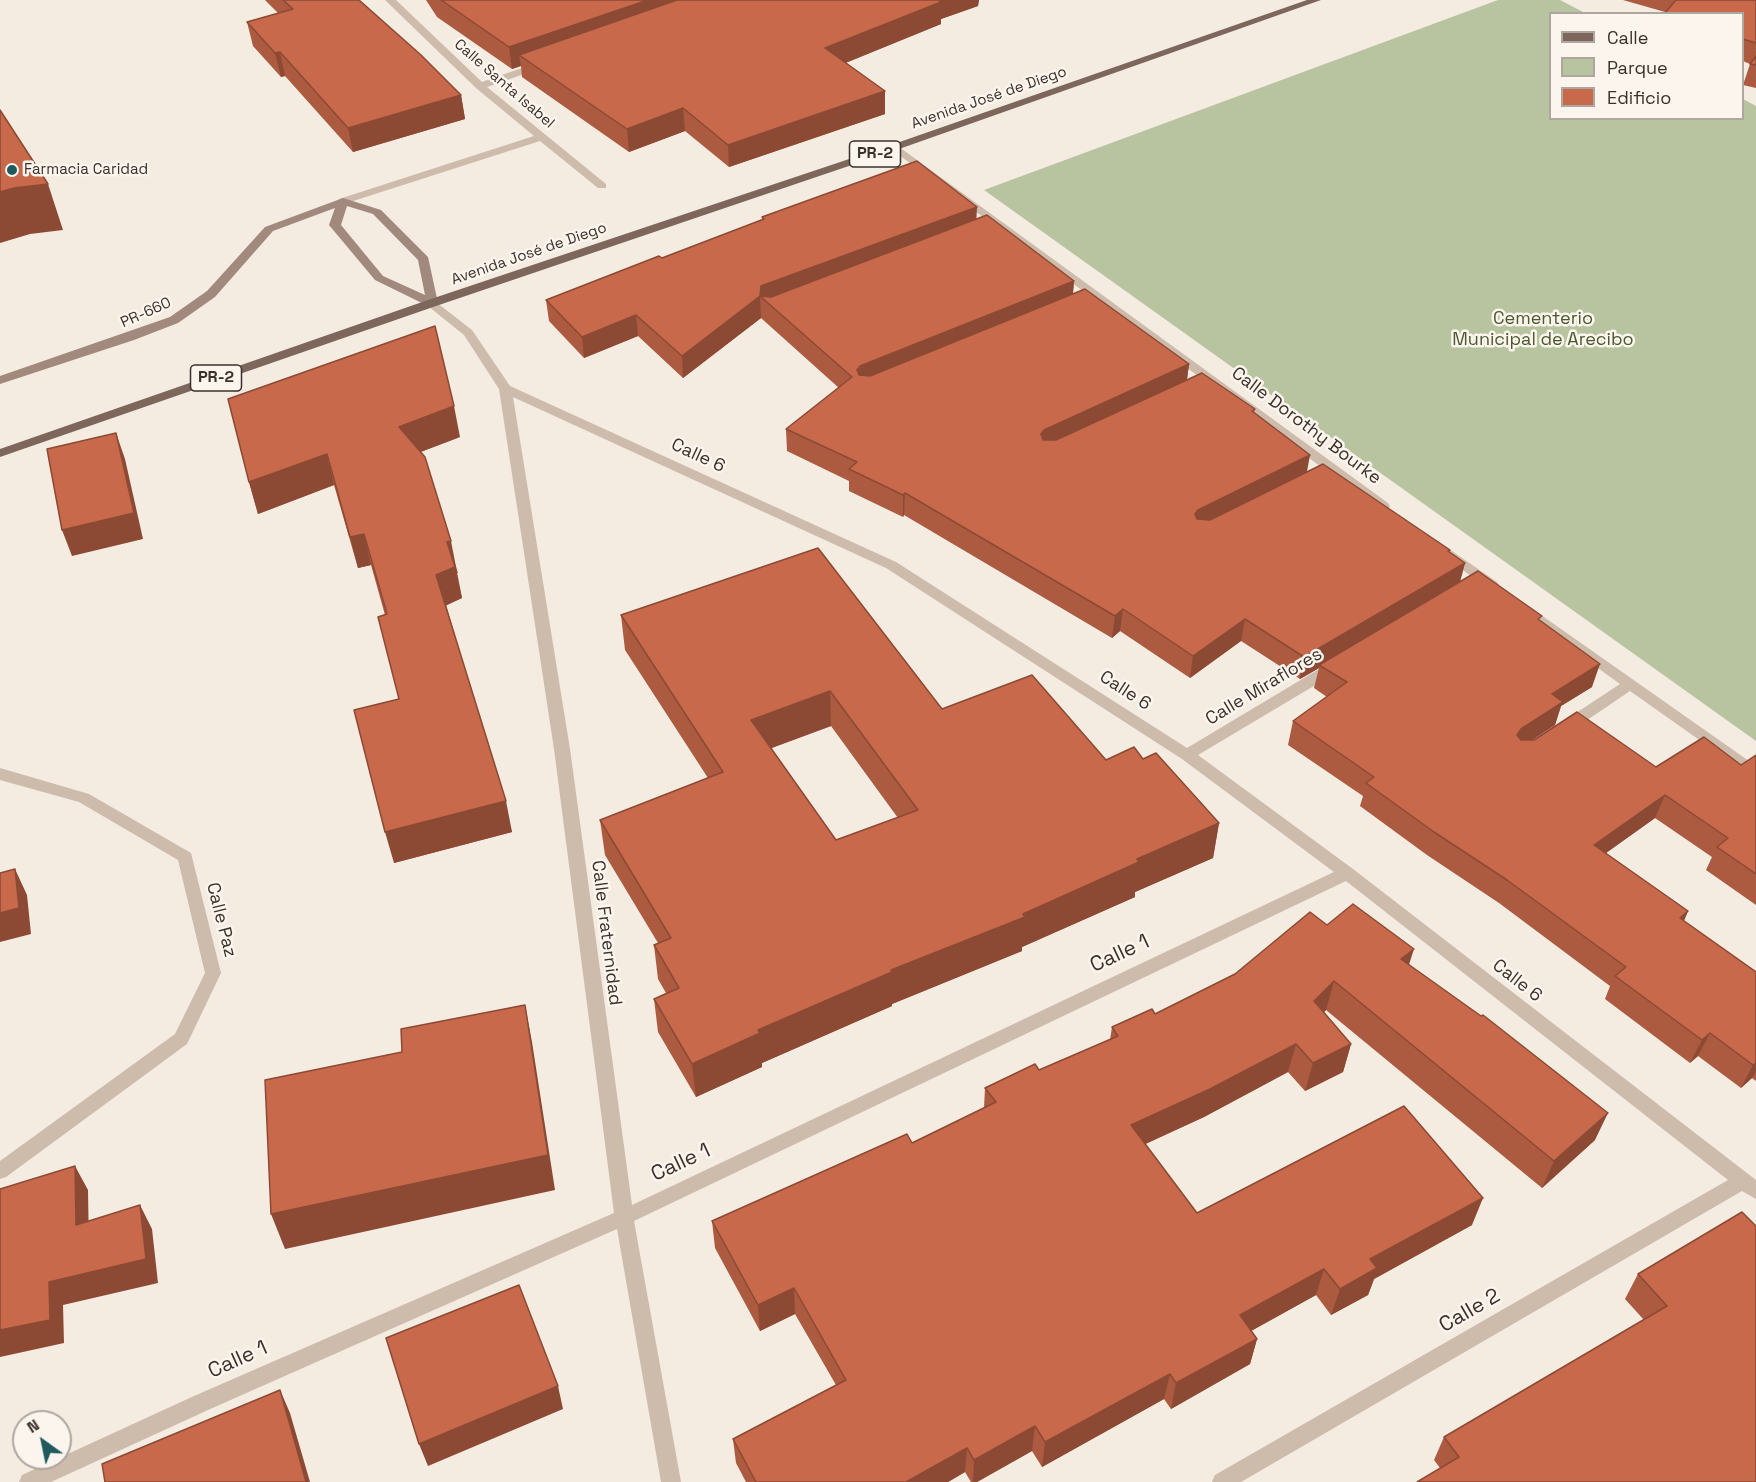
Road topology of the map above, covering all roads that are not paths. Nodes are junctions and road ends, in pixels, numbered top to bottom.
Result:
1 (390, 0) edge
2 (1316, 0) edge
3 (548, 63) edge
4 (480, 86) junction
5 (541, 137) junction
6 (895, 147) junction
7 (602, 186) dead end
8 (342, 201) junction
9 (432, 303) junction
10 (0, 380) edge
11 (506, 389) junction
12 (0, 453) edge
13 (1390, 511) edge
14 (1437, 545) edge
15 (1351, 658) edge
16 (1629, 685) junction
17 (1550, 738) edge
18 (1187, 755) junction
19 (0, 774) edge
20 (1756, 774) edge
21 (1347, 873) junction
22 (0, 1171) edge
23 (1749, 1186) edge
24 (624, 1217) junction
25 (34, 1481) edge
26 (671, 1482) edge
27 (1222, 1482) edge

1 - 4 street, Calle Santa Isabel
2 - 6 main road, Avenida José de Diego / PR-2
3 - 4 street
4 - 5 street, Calle Santa Isabel
5 - 7 street, Calle Santa Isabel
5 - 8 street
6 - 9 main road, Avenida José de Diego / PR-2
6 - 13 street, Calle Dorothy Bourke
8 - 9 street
8 - 9 street
8 - 10 street, PR-660 / PR-660
9 - 11 street
9 - 12 main road, PR-2
11 - 18 street, Calle 6
11 - 24 street, Calle Fraternidad
14 - 16 street
15 - 18 street, Calle Miraflores
16 - 17 street
16 - 20 street
18 - 21 street, Calle 6
19 - 22 street, Calle Paz
21 - 23 street, Calle 6
21 - 24 street, Calle 1
23 - 27 street, Calle 2
24 - 25 street, Calle 1
24 - 26 street, Calle Fraternidad

